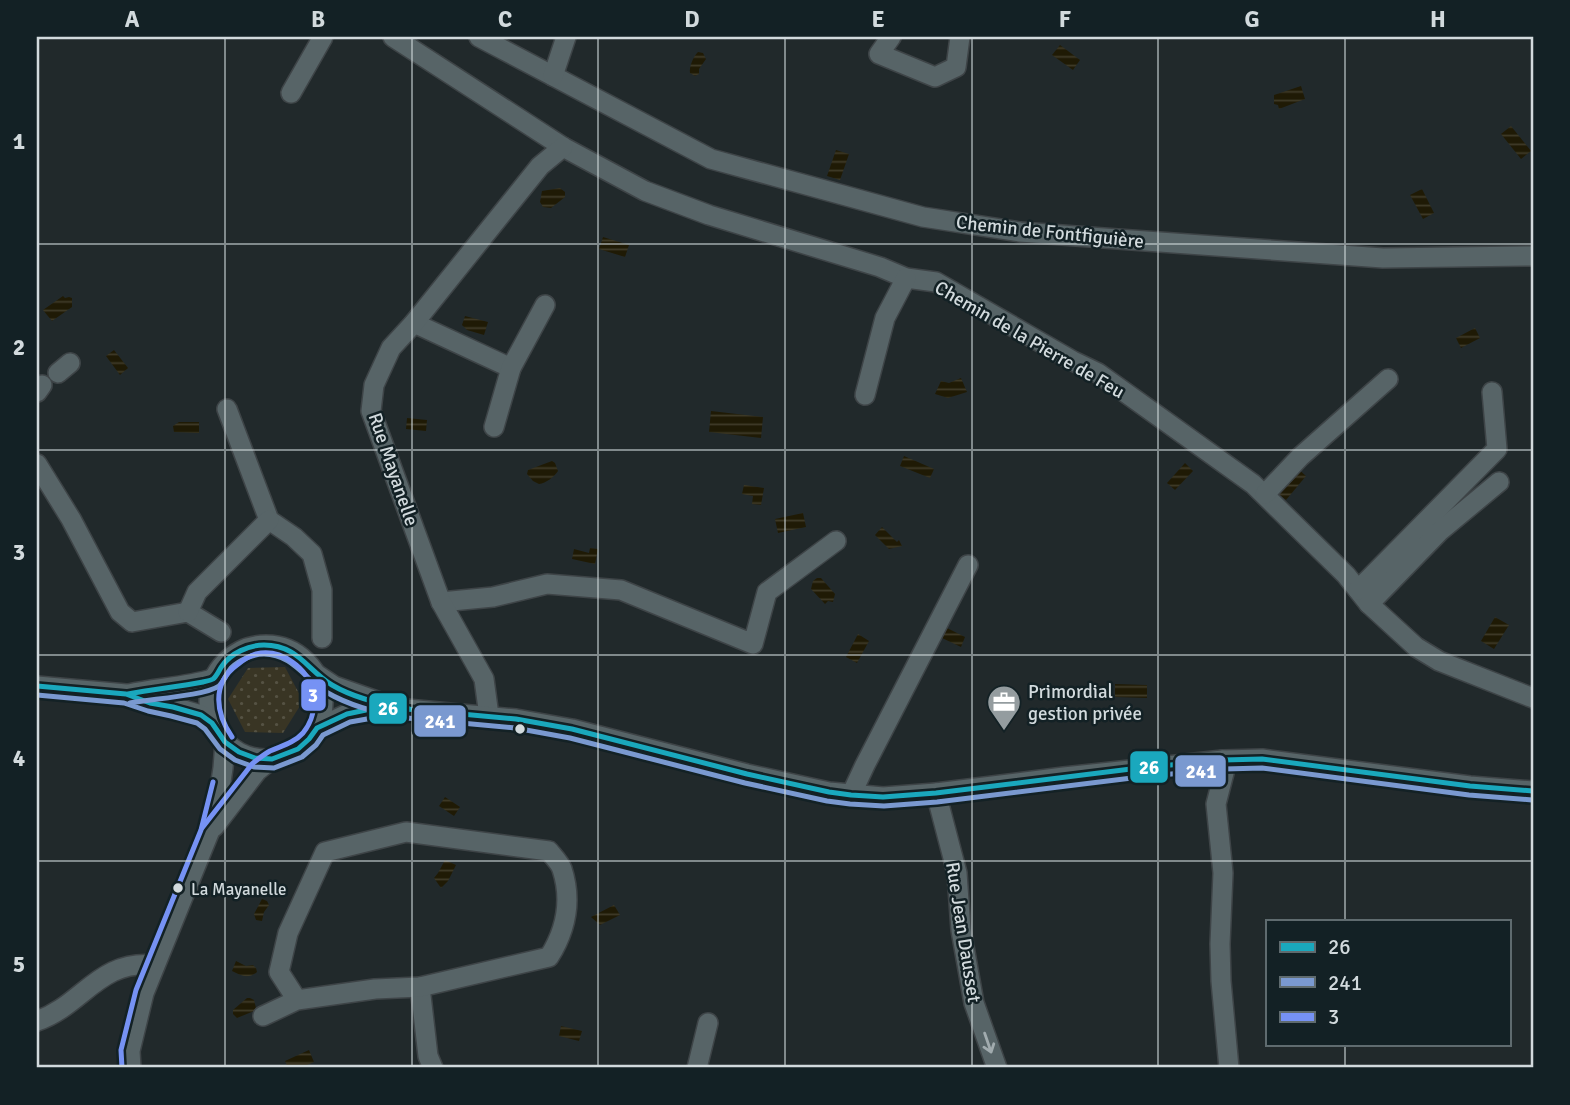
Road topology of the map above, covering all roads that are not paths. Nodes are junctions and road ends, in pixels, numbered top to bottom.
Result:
1 (323, 37) edge
2 (393, 37) edge
3 (479, 37) edge
4 (566, 37) edge
5 (891, 37) edge
6 (960, 37) edge
7 (553, 76) junction
8 (291, 93) dead end
9 (563, 147) junction
10 (1533, 256) edge
11 (906, 278) junction
12 (545, 305) dead end
13 (414, 323) junction
14 (511, 368) junction
15 (1388, 379) dead end
16 (1493, 391) dead end
17 (865, 395) dead end
18 (227, 409) dead end
19 (494, 426) dead end
20 (37, 464) edge
21 (1499, 482) dead end
22 (1265, 494) junction
23 (269, 520) junction
24 (836, 541) dead end
25 (968, 565) dead end
26 (1364, 597) junction
27 (441, 602) junction
28 (188, 612) junction
29 (221, 632) junction
30 (322, 638) dead end
31 (251, 647) junction
32 (226, 661) junction
33 (316, 674) junction
34 (214, 679) junction
35 (37, 686) edge
36 (126, 694) junction
37 (1533, 698) edge
38 (396, 708) junction
39 (489, 716) junction
40 (212, 723) junction
41 (317, 728) junction
42 (225, 742) junction
43 (272, 759) junction
44 (1223, 760) junction
45 (1533, 790) edge
46 (936, 793) junction
47 (851, 795) junction
48 (209, 833) junction
49 (155, 965) junction
50 (420, 986) junction
51 (297, 1000) junction
52 (263, 1016) dead end
53 (44, 1019) edge
54 (708, 1023) dead end
55 (37, 1039) edge
56 (131, 1068) edge
57 (433, 1068) edge
58 (697, 1068) edge
59 (997, 1068) edge
60 (1229, 1068) edge

1 - 8 street
2 - 9 street, Chemin de la Pierre de Feu
3 - 7 street, Chemin de Fontfiguière
4 - 7 street
5 - 6 street
7 - 10 street, Chemin de Fontfiguière
9 - 11 street, Chemin de la Pierre de Feu
9 - 13 street, Rue Mayanelle
11 - 17 street
11 - 22 street, Chemin de la Pierre de Feu
12 - 14 street
13 - 14 street
13 - 27 street, Rue Mayanelle
14 - 19 street
15 - 22 street
16 - 26 street
18 - 23 street
20 - 28 street
21 - 26 street
22 - 26 street, Chemin de la Pierre de Feu
23 - 28 street
23 - 30 street
24 - 27 street
25 - 47 street
26 - 37 street, Chemin de la Pierre de Feu
27 - 39 street, Rue Mayanelle
28 - 29 street
29 - 31 street
29 - 32 street
31 - 32 street
31 - 33 street
32 - 34 street
33 - 38 street
33 - 41 street
34 - 36 street
34 - 40 street
35 - 36 street
36 - 40 street
38 - 39 street
38 - 41 street
39 - 47 street
40 - 42 street
41 - 43 street
42 - 43 street
42 - 48 street
43 - 48 street
44 - 45 street
44 - 46 street
44 - 60 street
46 - 47 street
46 -> 59 street, Rue Jean Dausset
48 - 49 street
49 - 53 street
49 - 56 street
50 - 51 street
50 - 51 street
50 - 57 street
51 - 52 street
53 - 55 street
54 - 58 street

